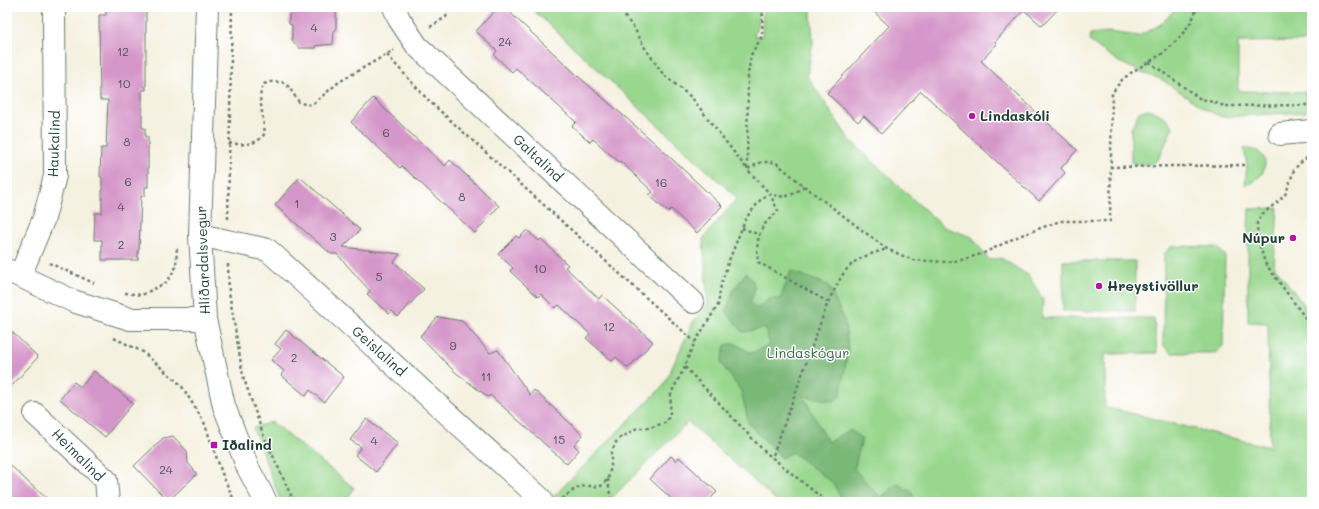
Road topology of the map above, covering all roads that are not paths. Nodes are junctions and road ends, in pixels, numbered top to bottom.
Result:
1 (54, 7) edge
2 (207, 7) edge
3 (394, 7) edge
4 (1312, 131) edge
5 (1280, 134) dead end
6 (200, 235) junction
7 (14, 273) edge
8 (693, 302) dead end
9 (205, 319) junction
10 (35, 414) dead end
11 (551, 501) edge
12 (108, 502) edge
13 (266, 502) edge

1 - 7 street, Haukalind
2 - 6 street, Hlíðardalsvegur
3 - 8 street, Galtalind
4 - 5 street
6 - 9 street, Hlíðardalsvegur
6 - 11 street, Geislalind
7 - 9 street
9 - 13 street, Hlíðardalsvegur
10 - 12 street, Heimalind

